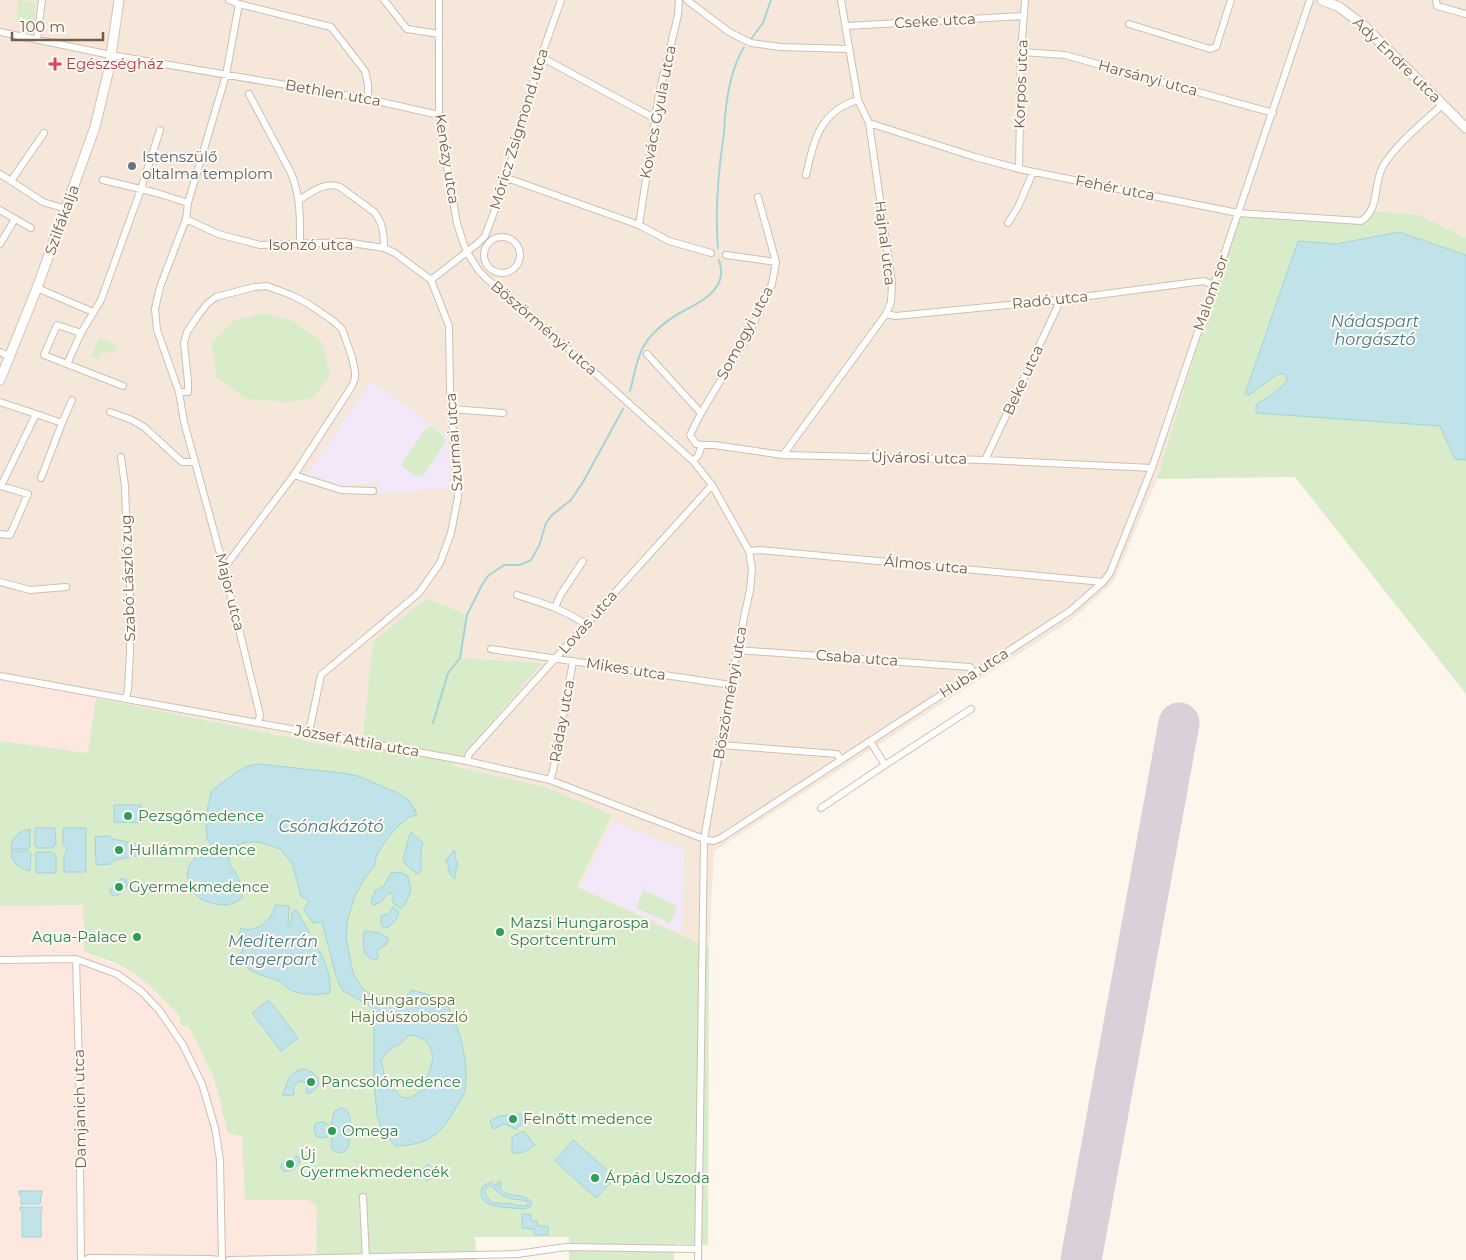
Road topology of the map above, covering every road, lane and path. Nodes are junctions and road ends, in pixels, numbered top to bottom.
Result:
1 (42, 0) edge
2 (119, 0) edge
3 (229, 0) edge
4 (384, 0) edge
5 (439, 0) edge
6 (561, 0) edge
7 (680, 0) edge
8 (687, 0) edge
9 (841, 0) edge
10 (1025, 0) edge
11 (1231, 0) edge
12 (1310, 0) edge
13 (1322, 0) edge
14 (1436, 0) edge
15 (239, 4) junction
16 (1466, 14) edge
17 (1024, 16) junction
18 (1128, 24) dead end
19 (846, 26) junction
20 (0, 32) edge
21 (439, 34) junction
22 (37, 40) junction
23 (849, 48) junction
24 (1021, 52) junction
25 (111, 55) junction
26 (541, 57) junction
27 (226, 75) junction
28 (249, 94) dead end
29 (368, 99) junction
30 (858, 100) junction
31 (1442, 105) junction
32 (1273, 113) junction
33 (439, 115) junction
34 (654, 118) junction
35 (868, 123) junction
36 (1466, 128) edge
37 (160, 130) dead end
38 (44, 134) dead end
39 (1019, 169) junction
40 (1033, 172) junction
41 (0, 174) edge
42 (806, 175) dead end
43 (507, 178) junction
44 (103, 180) dead end
45 (10, 181) junction
46 (141, 189) junction
47 (758, 197) dead end
48 (299, 200) junction
49 (188, 203) junction
50 (66, 209) junction
51 (0, 210) edge
52 (1238, 213) junction
53 (15, 219) junction
54 (186, 219) junction
55 (1008, 223) dead end
56 (639, 225) junction
57 (32, 228) dead end
58 (485, 236) junction
59 (490, 241) junction
60 (0, 244) edge
61 (300, 245) junction
62 (384, 248) junction
63 (468, 252) junction
64 (711, 253) dead end
65 (726, 255) dead end
66 (776, 262) junction
67 (431, 280) junction
68 (1214, 285) junction
69 (37, 288) junction
70 (1059, 300) junction
71 (93, 312) junction
72 (886, 314) junction
73 (81, 333) junction
74 (0, 352) edge
75 (647, 354) dead end
76 (10, 357) junction
77 (67, 364) junction
78 (0, 380) edge
79 (123, 386) dead end
80 (179, 392) junction
81 (72, 400) dead end
82 (0, 402) edge
83 (451, 409) junction
84 (110, 412) dead end
85 (504, 413) dead end
86 (702, 413) junction
87 (36, 414) junction
88 (62, 423) junction
89 (702, 445) junction
90 (783, 455) junction
91 (122, 457) dead end
92 (985, 460) junction
93 (195, 462) junction
94 (693, 462) junction
95 (1152, 468) junction
96 (294, 475) junction
97 (41, 478) dead end
98 (712, 485) junction
99 (1, 488) edge
100 (373, 491) dead end
101 (0, 534) edge
102 (748, 551) junction
103 (583, 561) dead end
104 (224, 568) junction
105 (0, 582) edge
106 (1103, 582) junction
107 (66, 587) dead end
108 (517, 595) dead end
109 (555, 607) junction
110 (585, 624) junction
111 (491, 649) dead end
112 (737, 650) junction
113 (554, 658) junction
114 (573, 661) junction
115 (974, 673) junction
116 (0, 676) edge
117 (731, 685) junction
118 (126, 698) junction
119 (971, 709) dead end
120 (258, 723) junction
121 (309, 732) junction
122 (870, 741) junction
123 (721, 745) junction
124 (841, 760) junction
125 (467, 761) junction
126 (885, 765) junction
127 (550, 780) junction
128 (821, 808) dead end
129 (704, 839) junction
130 (76, 959) junction
131 (0, 960) edge
132 (363, 1197) dead end
133 (698, 1249) junction
134 (366, 1259) edge
135 (81, 1260) edge
136 (85, 1260) edge
137 (221, 1260) edge
138 (229, 1260) edge
139 (698, 1260) edge

1 - 22 street
2 - 25 street, Szilfákalja
3 - 15 street
4 - 21 street
5 - 21 street, Kenézy utca
6 - 26 street, Móricz Zsigmond utca
7 - 34 street, Kovács Gyula utca
8 - 23 street
9 - 19 street, Hajnal utca
10 - 17 street, Korpos utca
11 - 18 street
12 - 32 street, Malom sor
13 - 31 street, Ady Endre utca
14 - 16 street
15 - 27 street
15 - 29 street
17 - 19 street, Cseke utca
17 - 24 street, Korpos utca
19 - 23 street, Hajnal utca
20 - 22 street, Bethlen utca
21 - 33 street, Kenézy utca
22 - 25 street, Bethlen utca
23 - 30 street, Hajnal utca
24 - 32 street, Harsányi utca
24 - 39 street, Korpos utca
25 - 27 street, Bethlen utca
25 - 50 street, Szilfákalja
26 - 34 street
26 - 43 street, Móricz Zsigmond utca
27 - 29 street, Bethlen utca
27 - 49 street, Major utca
28 - 48 street
29 - 33 street, Bethlen utca
30 - 35 street, Hajnal utca
30 - 42 street
31 - 36 street, Ady Endre utca
31 - 52 street, Fehér utca
32 - 52 street, Malom sor
33 - 63 street, Kenézy utca
34 - 56 street, Kovács Gyula utca
35 - 39 street, Fehér utca
35 - 72 street, Hajnal utca
37 - 46 street
38 - 45 street
39 - 40 street, Fehér utca
40 - 52 street, Fehér utca
40 - 55 street
41 - 45 street
43 - 56 street
43 - 58 street, Móricz Zsigmond utca
44 - 46 street
45 - 50 street
46 - 49 street
46 - 71 street
47 - 66 street, Somogyi utca
48 - 61 street
48 - 62 street
49 - 54 street, Major utca
50 - 69 street, Szilfákalja
51 - 53 street
52 - 68 street, Malom sor
53 - 57 street
53 - 60 street
54 - 61 street, Isonzó utca
54 - 80 street, Major utca
56 - 64 street
58 - 59 street
58 - 63 street, Móricz Zsigmond utca
59 - 59 street
61 - 62 street, Isonzó utca
62 - 67 street, Isonzó utca
63 - 67 street, Móricz Zsigmond utca
63 - 94 street, Böszörményi utca
65 - 66 street
66 - 86 street, Somogyi utca
67 - 83 street, Szurmai utca
68 - 70 street, Radó utca
68 - 95 street, Malom sor
69 - 71 street
69 - 76 street, Szilfákalja
70 - 72 street, Radó utca
70 - 92 street, Beke utca
71 - 73 street
72 - 90 street, Hajnal utca
73 - 77 street
73 - 77 street
74 - 76 street
75 - 86 street
76 - 78 street, Szilfákalja
77 - 79 street
80 - 93 street, Major utca
80 - 96 street
81 - 88 street
82 - 87 street
83 - 85 street
83 - 121 street, Szurmai utca
84 - 93 street
86 - 89 street, Somogyi utca
87 - 88 street
87 - 99 street
88 - 97 street
89 - 90 street, Újvárosi utca
89 - 94 street
90 - 92 street, Újvárosi utca
91 - 118 street, Szabó László zug
92 - 95 street, Újvárosi utca
93 - 104 street, Major utca
94 - 98 street, Böszörményi utca
95 - 106 street, Malom sor
96 - 100 street
96 - 104 street
98 - 102 street, Böszörményi utca
98 - 110 street, Lovas utca
99 - 101 street
102 - 106 street, Álmos utca
102 - 112 street, Böszörményi utca
103 - 109 street
104 - 120 street, Major utca
105 - 107 street
106 - 115 street, Huba utca
108 - 109 street
109 - 110 street
110 - 113 street, Lovas utca
111 - 113 street, Mikes utca
112 - 115 street, Csaba utca
112 - 117 street, Böszörményi utca
113 - 114 street, Mikes utca
113 - 125 street, Lovas utca
114 - 117 street, Mikes utca
114 - 127 street, Ráday utca
115 - 122 street, Huba utca
116 - 118 street, József Attila utca
117 - 123 street, Böszörményi utca
118 - 120 street, József Attila utca
119 - 126 street
120 - 121 street, József Attila utca
121 - 125 street, József Attila utca
122 - 124 street, Huba utca
122 - 126 street
123 - 124 street
123 - 129 street, Böszörményi utca
124 - 129 street, Huba utca
125 - 127 street, József Attila utca
126 - 128 street
127 - 129 street, József Attila utca
129 - 133 street, Böszörményi utca
130 - 131 street
130 - 135 street, Damjanich utca
130 - 137 street
132 - 134 street
133 - 134 street
133 - 139 street, Böszörményi utca
134 - 138 street
136 - 137 street

